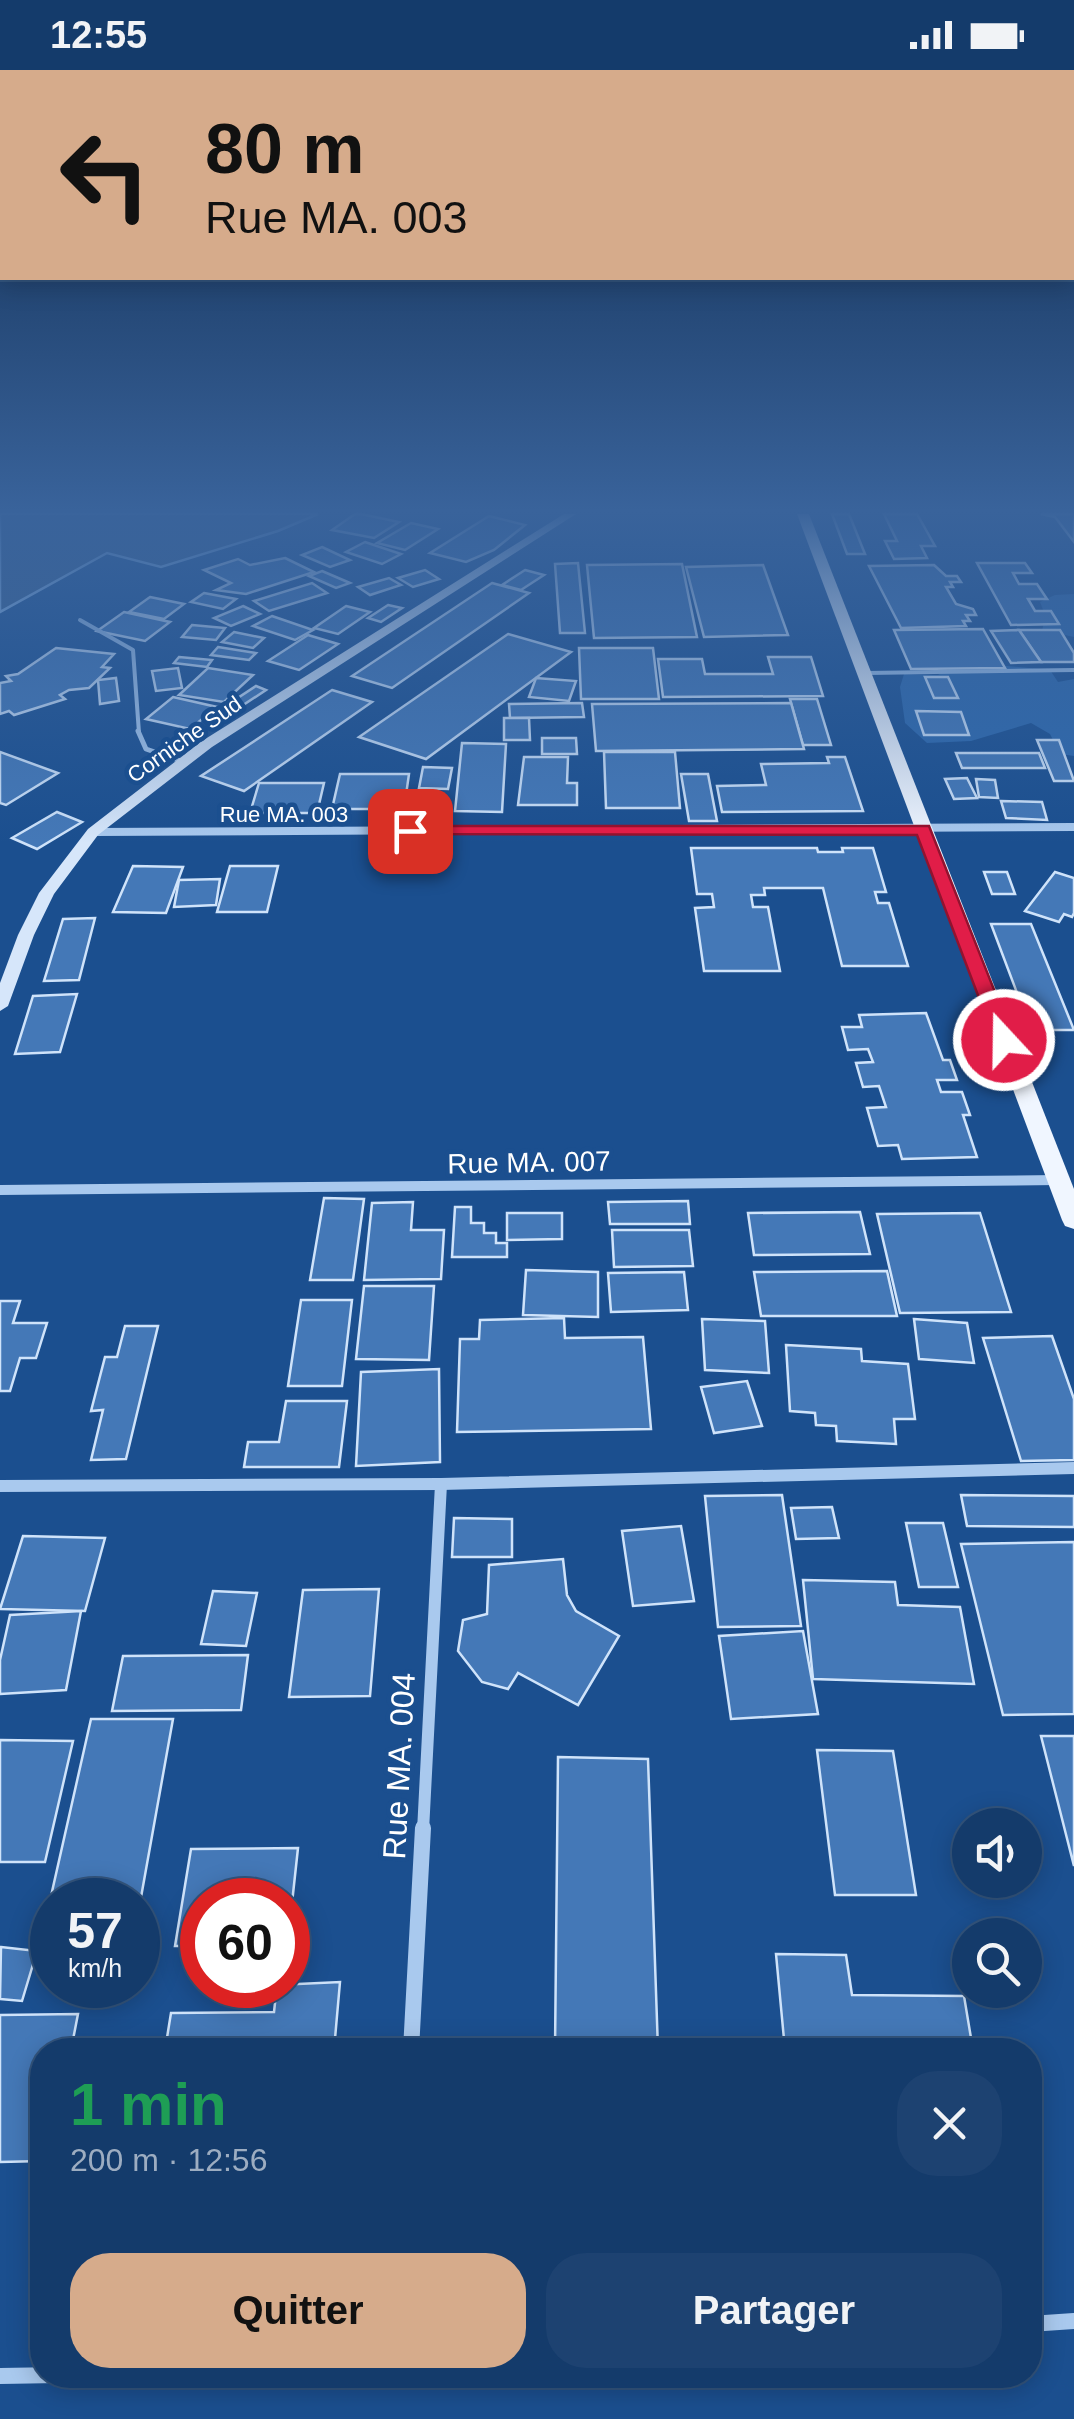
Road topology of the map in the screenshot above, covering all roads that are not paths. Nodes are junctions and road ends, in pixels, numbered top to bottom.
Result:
1 (86, 624) edge
2 (400, 624) edge
3 (847, 624) edge
4 (1074, 670) edge
5 (867, 673) junction
6 (184, 762) junction
7 (1074, 827) edge
8 (924, 830) junction
9 (94, 832) junction
10 (0, 1006) edge
11 (1058, 1180) junction
12 (0, 1190) edge
13 (1074, 1220) edge
14 (1074, 1468) edge
15 (441, 1484) junction
16 (0, 1486) edge
17 (412, 2038) edge
18 (1074, 2321) edge
19 (1042, 2323) edge
20 (30, 2375) edge
21 (0, 2376) edge

1 - 6 lane
2 - 6 main road, Corniche Sud
3 - 5 main road
4 - 5 lane
5 - 8 main road
6 - 9 main road, Corniche Sud
7 - 8 street, Rue MA. 003
8 - 9 street, Rue MA. 003
8 - 11 main road
9 - 10 main road, Corniche Sud
11 - 12 street, Rue MA. 007
11 - 13 main road
14 - 15 street
15 - 16 street
15 - 17 street, Rue MA. 004
18 - 19 street
20 - 21 street

